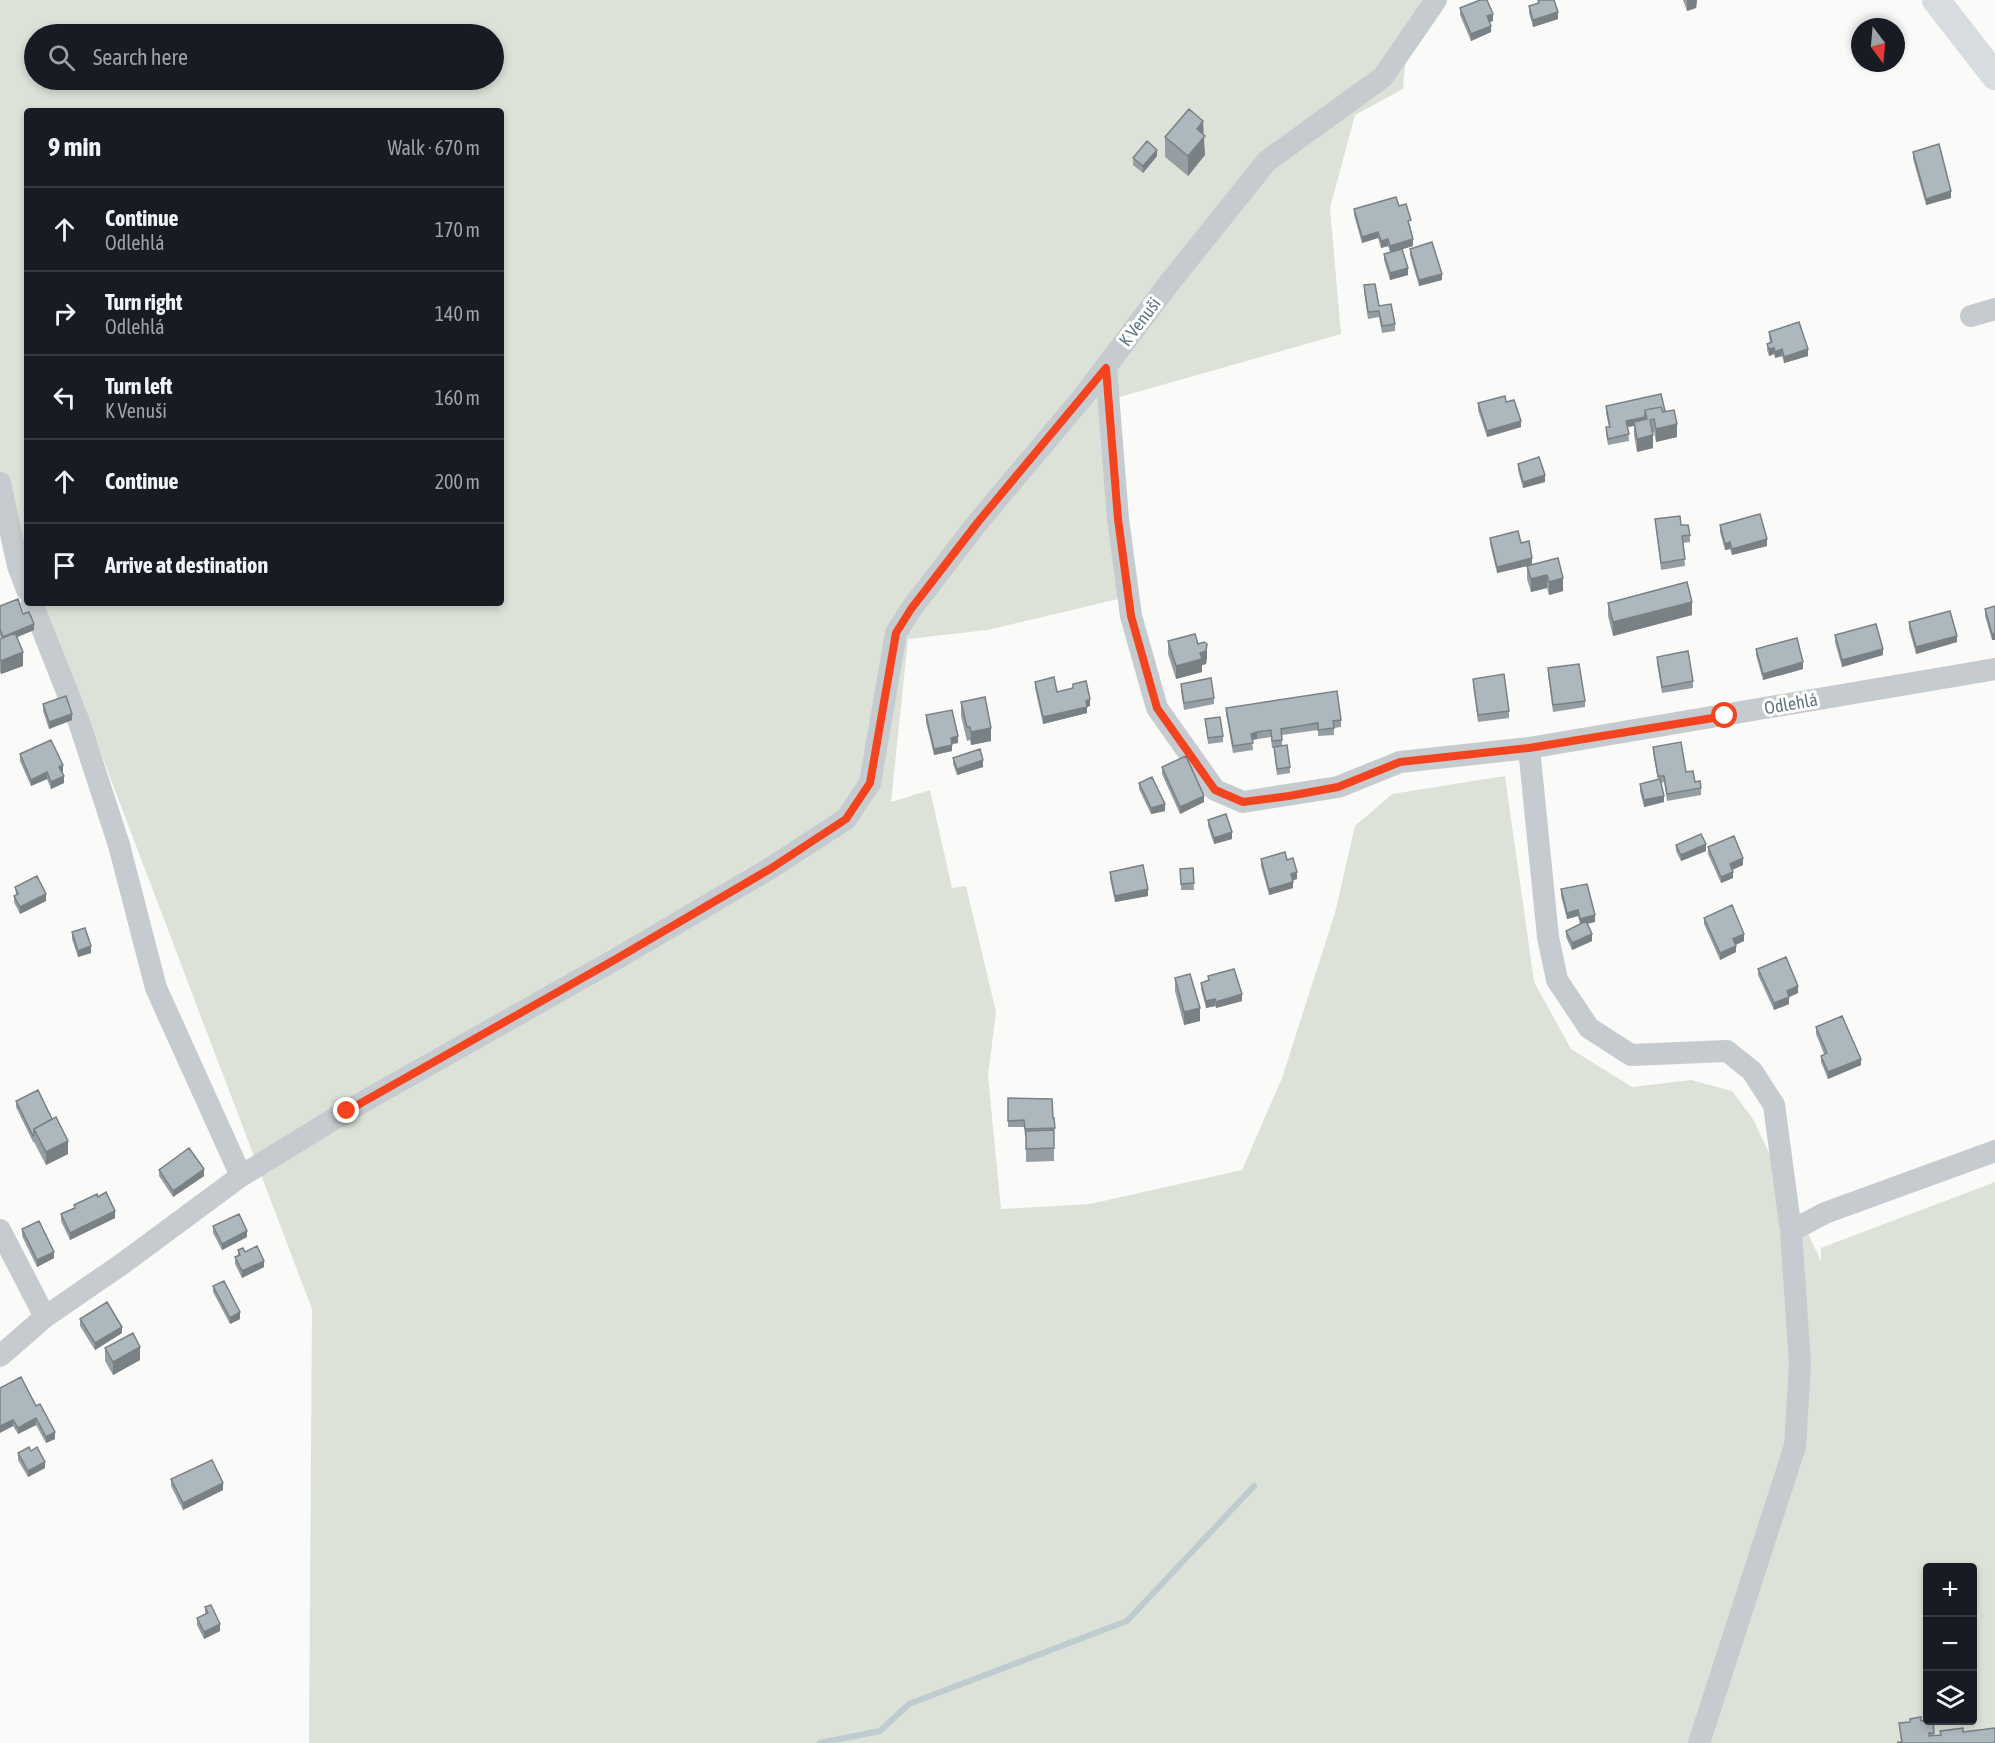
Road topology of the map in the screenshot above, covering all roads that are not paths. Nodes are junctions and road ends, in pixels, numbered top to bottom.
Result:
1 (1436, 0) edge
2 (1936, 0) edge
3 (1995, 76) edge
4 (1995, 309) edge
5 (1971, 316) dead end
6 (1106, 368) junction
7 (0, 483) edge
8 (24, 582) edge
9 (33, 606) edge
10 (1995, 669) edge
11 (1529, 748) junction
12 (1995, 1151) edge
13 (241, 1176) junction
14 (0, 1230) edge
15 (1791, 1231) junction
16 (45, 1317) junction
17 (0, 1356) edge
18 (1698, 1743) edge

1 - 6 street, K Venuši
2 - 3 main road
4 - 5 street
6 - 11 street, Odlehlá
6 - 13 street, K Venuši
7 - 8 street
9 - 13 street
10 - 11 street, Odlehlá
11 - 15 street
12 - 15 street
13 - 16 street
14 - 16 street
15 - 18 street
16 - 17 street

